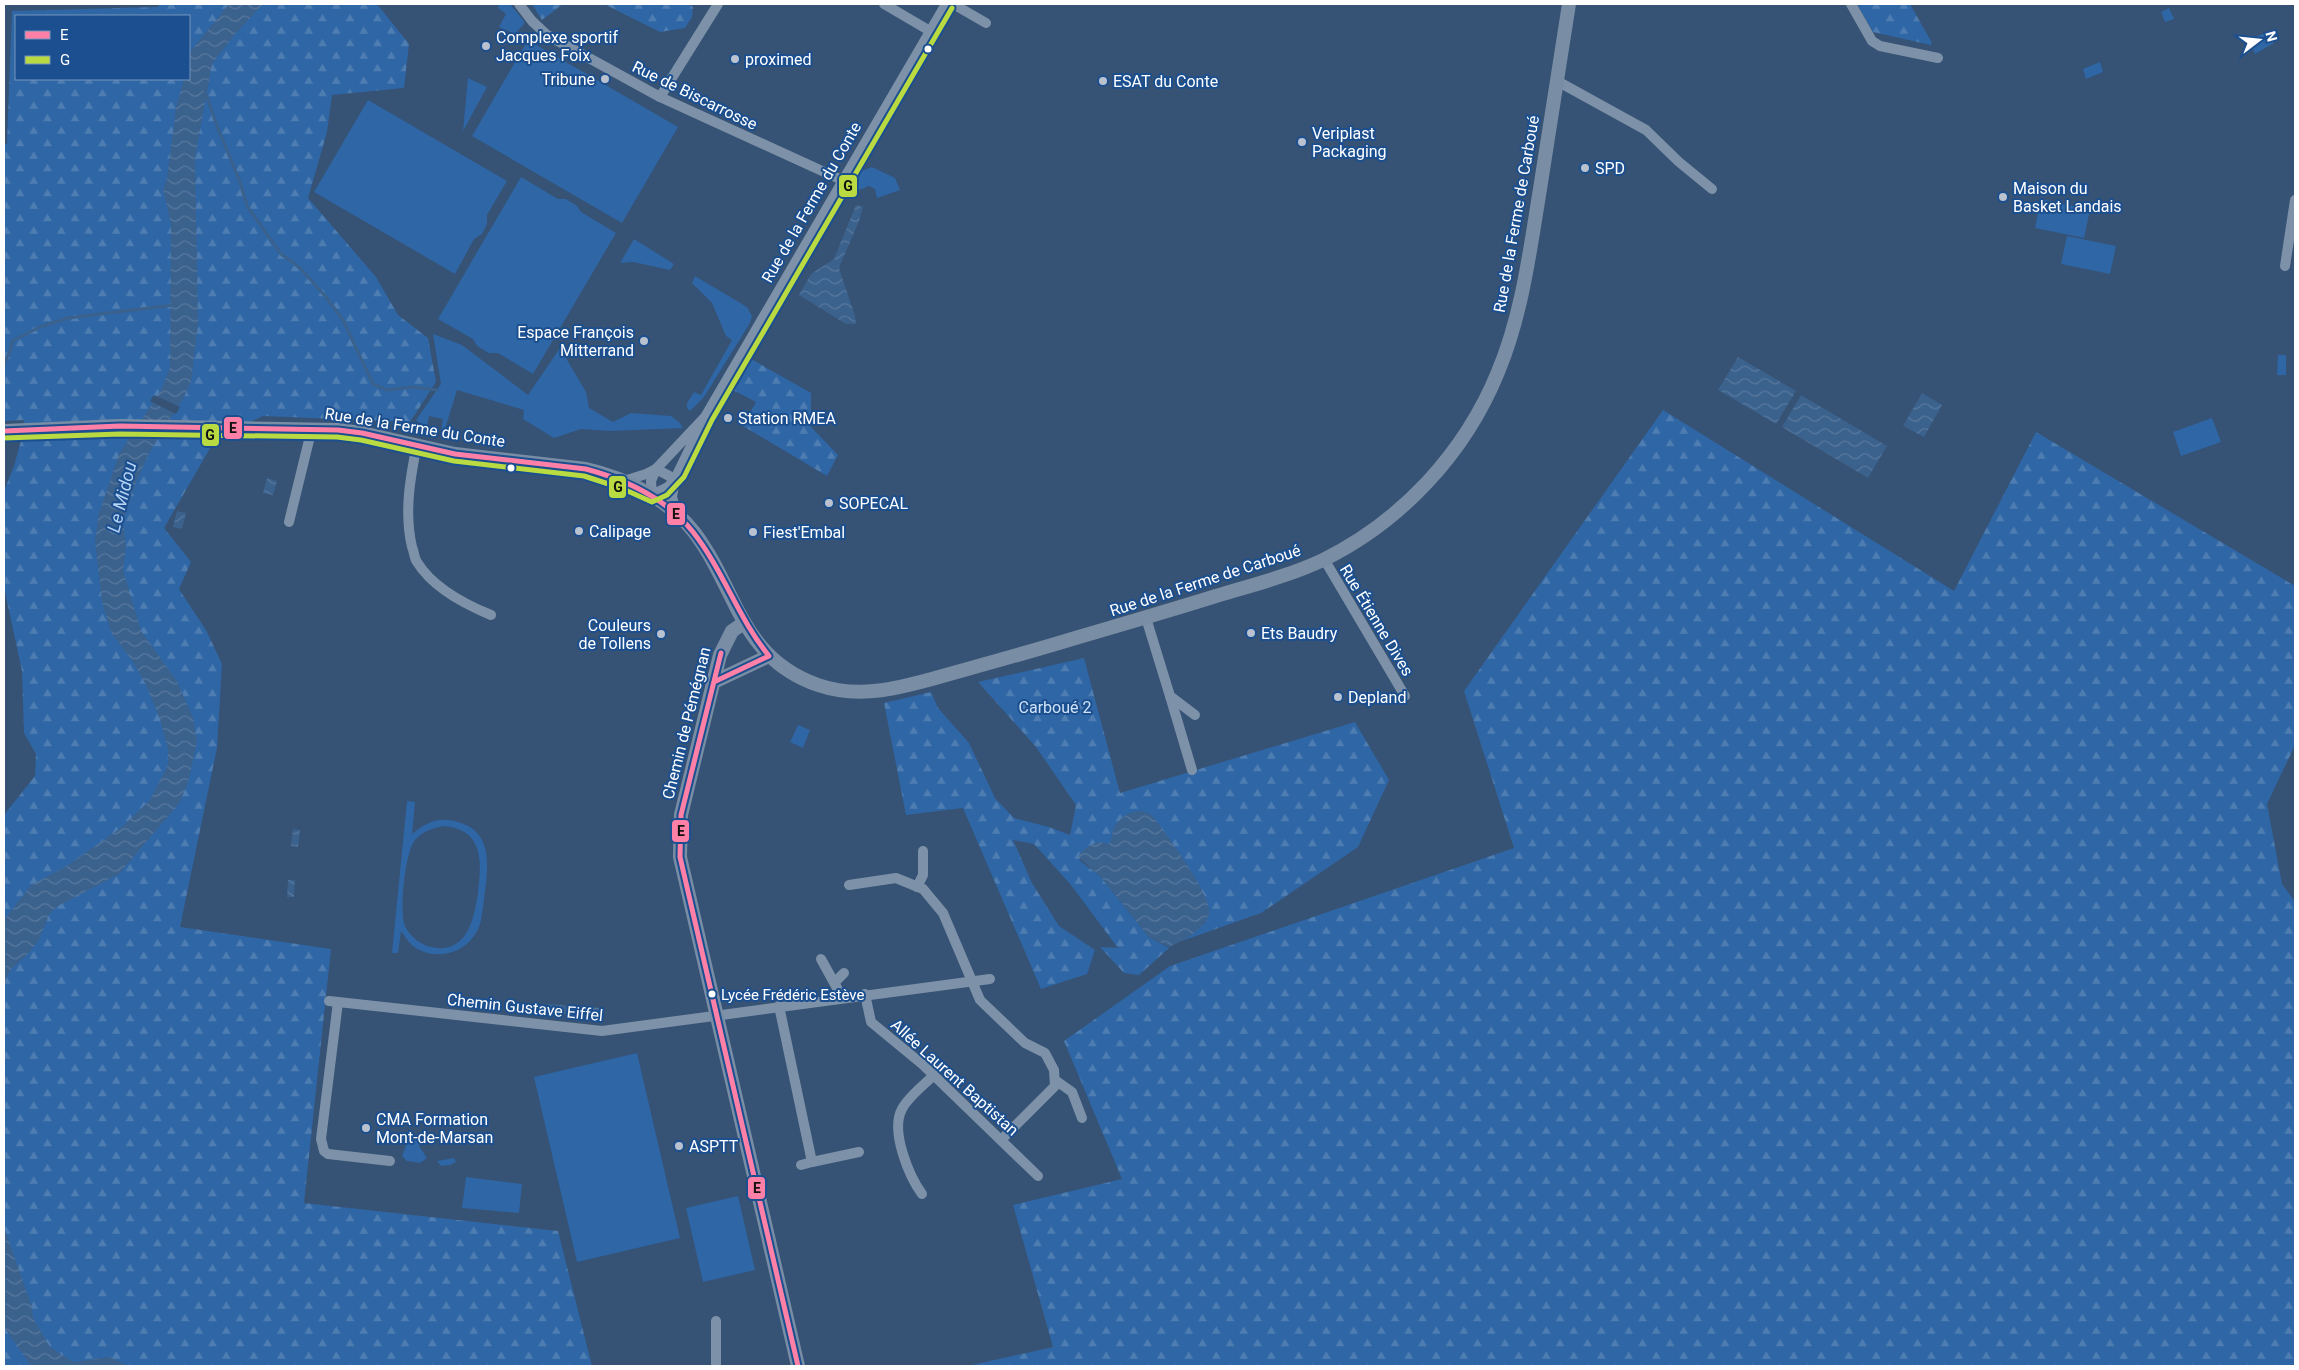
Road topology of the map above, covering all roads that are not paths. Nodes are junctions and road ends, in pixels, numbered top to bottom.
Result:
1 (519, 4) edge
2 (718, 4) edge
3 (884, 4) edge
4 (946, 4) edge
5 (953, 4) edge
6 (1569, 4) edge
7 (1851, 4) edge
8 (986, 23) dead end
9 (930, 31) junction
10 (1938, 58) dead end
11 (1557, 81) junction
12 (660, 97) junction
13 (844, 181) junction
14 (1712, 189) dead end
15 (2295, 200) edge
16 (2285, 266) dead end
17 (705, 417) junction
18 (312, 428) junction
19 (4, 431) edge
20 (417, 444) junction
21 (656, 469) junction
22 (675, 479) junction
23 (624, 481) junction
24 (652, 495) junction
25 (677, 514) junction
26 (289, 522) dead end
27 (1324, 559) junction
28 (491, 615) dead end
29 (1146, 618) junction
30 (744, 623) junction
31 (769, 656) junction
32 (716, 682) junction
33 (1170, 696) junction
34 (1405, 696) dead end
35 (1195, 715) dead end
36 (1192, 770) dead end
37 (923, 851) dead end
38 (848, 885) dead end
39 (917, 887) junction
40 (821, 958) dead end
41 (844, 973) dead end
42 (990, 978) dead end
43 (835, 982) junction
44 (971, 982) junction
45 (865, 994) junction
46 (842, 998) junction
47 (779, 1006) junction
48 (718, 1017) junction
49 (934, 1075) junction
50 (1055, 1080) junction
51 (1082, 1118) dead end
52 (1002, 1139) junction
53 (859, 1152) dead end
54 (390, 1161) dead end
55 (812, 1162) junction
56 (801, 1165) dead end
57 (1038, 1176) dead end
58 (922, 1194) dead end
59 (716, 1321) dead end
60 (716, 1366) edge
61 (798, 1366) edge

1 - 12 street, Rue de Biscarrosse
2 - 12 street
3 - 9 street
4 - 9 street, Rue de la Ferme du Conte
5 - 8 street
6 - 11 street, Rue de la Ferme de Carboué
7 - 10 street
9 - 13 street, Rue de la Ferme du Conte
11 - 14 street
11 - 27 street, Rue de la Ferme de Carboué
12 - 13 street, Rue de Biscarrosse
13 - 17 street, Rue de la Ferme du Conte
15 - 16 street
17 - 21 street, Rue de la Ferme du Conte
17 - 22 street, Rue de la Ferme du Conte
18 - 19 street, Rue de la Ferme du Conte
18 - 20 street, Rue de la Ferme du Conte
18 - 26 street
20 - 23 street, Rue de la Ferme du Conte
20 - 28 street
21 - 22 street
21 - 23 street, Rue de la Ferme du Conte
21 - 24 street
22 - 24 street, Rue de la Ferme du Conte
22 - 25 street, Rue de la Ferme du Conte
23 - 24 street, Rue de la Ferme du Conte
24 - 25 street, Rue de la Ferme de Carboué
25 - 30 street, Rue de la Ferme de Carboué
27 - 29 street, Rue de la Ferme de Carboué
27 - 34 street, Rue Étienne Dives
29 - 31 street, Rue de la Ferme de Carboué
29 - 33 street
30 - 31 street, Rue de la Ferme de Carboué
30 - 32 street, Chemin de Pémégnan
31 - 32 street
32 - 48 street, Chemin de Pémégnan
33 - 35 street
33 - 36 street
37 - 39 street
38 - 39 street
39 - 44 street
40 - 43 street
41 - 43 street
42 - 44 street, Chemin Gustave Eiffel
43 - 46 street
44 - 45 street, Chemin Gustave Eiffel
44 - 50 street
45 - 46 street, Chemin Gustave Eiffel
45 - 49 street, Allée Laurent Baptistan
46 - 47 street, Chemin Gustave Eiffel
47 - 48 street, Chemin Gustave Eiffel
47 - 55 street
48 - 54 street, Chemin Gustave Eiffel
48 - 61 street, Chemin de Pémégnan
49 - 52 street, Allée Laurent Baptistan
49 - 58 street
50 - 51 street
50 - 52 street
52 - 57 street, Allée Laurent Baptistan
53 - 55 street
55 - 56 street
59 - 60 street

